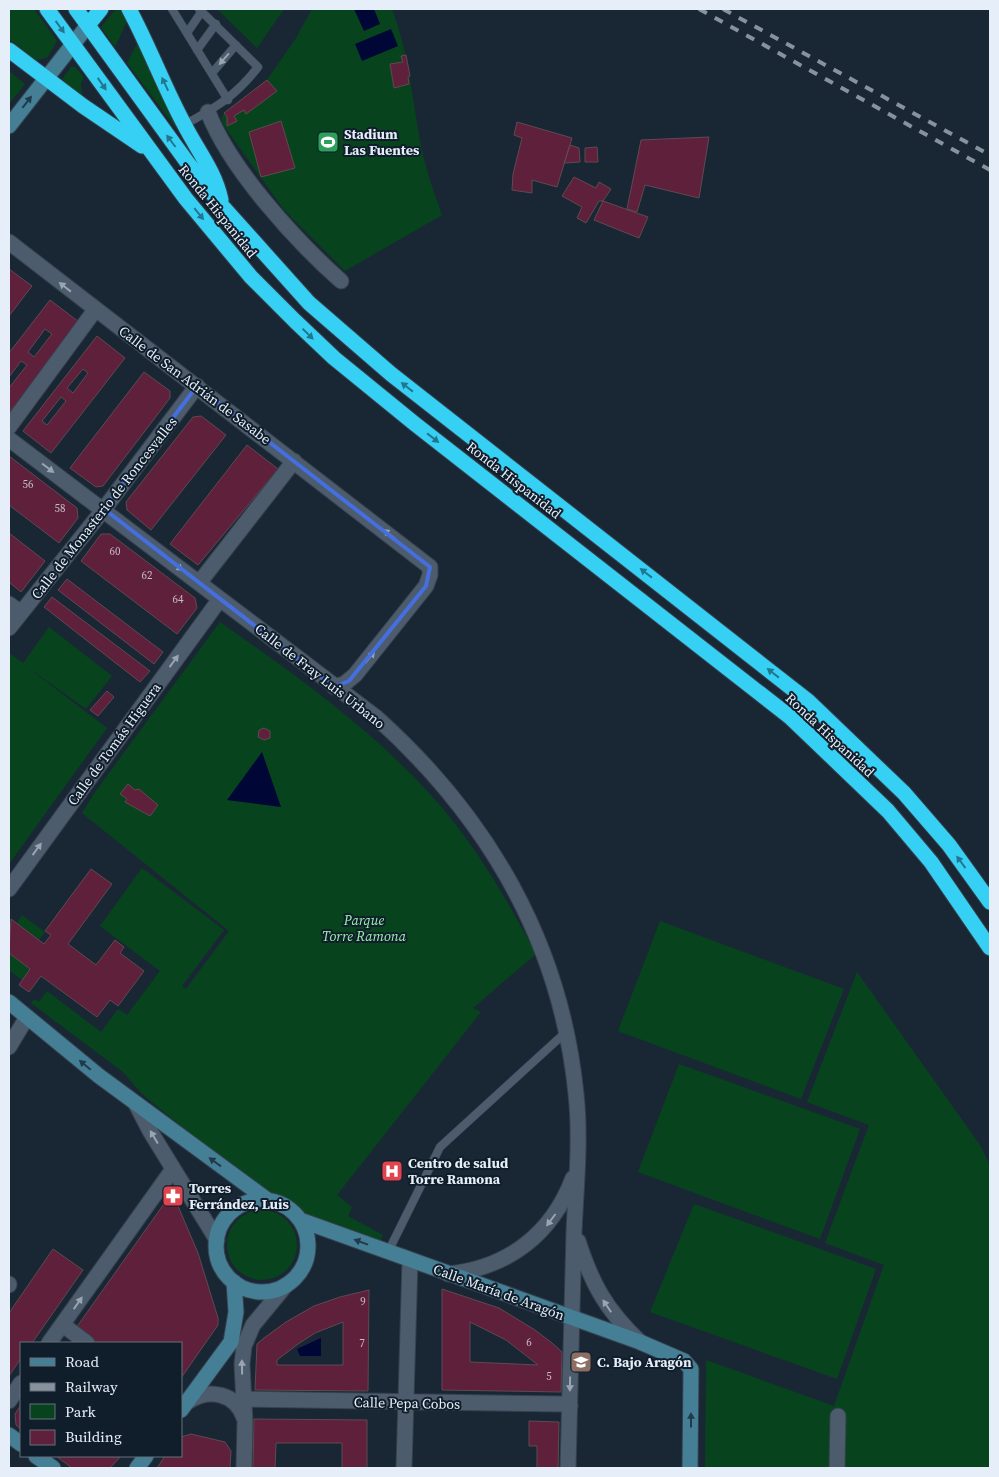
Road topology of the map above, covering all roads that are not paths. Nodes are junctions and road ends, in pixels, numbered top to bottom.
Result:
1 (47, 9) edge
2 (76, 9) edge
3 (101, 9) edge
4 (129, 9) edge
5 (172, 9) edge
6 (201, 10) edge
7 (216, 24) junction
8 (88, 25) junction
9 (187, 33) junction
10 (73, 45) junction
11 (236, 45) junction
12 (9, 50) edge
13 (197, 50) junction
14 (212, 73) junction
15 (46, 78) junction
16 (228, 100) junction
17 (208, 112) junction
18 (184, 125) junction
19 (9, 126) edge
20 (149, 151) junction
21 (223, 207) junction
22 (9, 242) edge
23 (341, 281) dead end
24 (90, 315) junction
25 (197, 386) junction
26 (9, 430) edge
27 (291, 466) junction
28 (104, 509) junction
29 (202, 579) junction
30 (220, 599) junction
31 (9, 604) edge
32 (21, 613) junction
33 (9, 628) edge
34 (355, 676) junction
35 (334, 687) junction
36 (356, 701) junction
37 (9, 889) edge
38 (990, 902) edge
39 (990, 948) edge
40 (9, 1002) edge
41 (27, 1017) junction
42 (566, 1032) junction
43 (9, 1046) edge
44 (136, 1104) junction
45 (577, 1160) junction
46 (173, 1169) junction
47 (269, 1201) junction
48 (303, 1221) junction
49 (574, 1229) junction
50 (217, 1240) junction
51 (388, 1252) junction
52 (410, 1260) junction
53 (448, 1274) junction
54 (234, 1282) junction
55 (286, 1284) junction
56 (572, 1318) junction
57 (63, 1325) junction
58 (50, 1342) edge
59 (86, 1342) edge
60 (640, 1342) junction
61 (20, 1384) edge
62 (244, 1400) junction
63 (9, 1401) edge
64 (405, 1403) junction
65 (185, 1406) edge
66 (570, 1406) junction
67 (838, 1416) dead end
68 (245, 1422) junction
69 (9, 1435) edge
70 (20, 1443) edge
71 (37, 1457) edge
72 (145, 1457) edge
73 (53, 1468) edge
74 (137, 1468) edge
75 (244, 1468) edge
76 (404, 1468) edge
77 (568, 1468) edge
78 (690, 1468) edge
79 (836, 1468) edge

1 -> 10 highway, Ronda Hispanidad
2 - 8 highway, Ronda Hispanidad
3 - 8 highway
18 -> 4 highway
5 - 9 lane
6 - 7 lane
6 - 9 lane
7 - 11 lane
7 - 13 lane
8 - 10 street
21 -> 8 highway, Ronda Hispanidad
9 - 13 lane
10 - 15 street
10 -> 20 highway, Ronda Hispanidad
11 -> 14 lane
11 - 16 lane
12 - 15 highway
13 - 14 lane
14 - 16 lane
19 -> 15 street
15 - 20 highway
16 - 17 lane
17 - 18 lane
17 - 23 street
18 - 21 highway
20 -> 39 highway, Ronda Hispanidad
38 -> 21 highway, Ronda Hispanidad
24 -> 22 street, Calle de San Adrián de Sasabe
24 - 25 street, Calle de San Adrián de Sasabe
24 - 26 street
25 - 27 street, Calle de San Adrián de Sasabe
25 - 28 street, Calle de Monasterio de Roncesvalles
26 -> 28 street, Calle de Fray Luis Urbano
27 - 29 street
34 -> 27 street, Calle de San Adrián de Sasabe
28 -> 29 street, Calle de Fray Luis Urbano
28 - 32 street, Calle de Monasterio de Roncesvalles
29 - 30 street, Calle de Fray Luis Urbano
30 - 35 street, Calle de Fray Luis Urbano
37 -> 30 street, Calle de Tomás Higuera
31 - 32 street
32 - 33 street, Calle de Monasterio de Roncesvalles
34 - 35 street, Calle de San Adrián de Sasabe
34 - 36 street
35 - 36 street, Calle de Fray Luis Urbano
36 - 42 street, Calle de Fray Luis Urbano
40 - 41 street
41 - 43 street
44 -> 41 street
42 - 45 street, Calle de Fray Luis Urbano
42 - 51 lane
46 -> 44 street
47 -> 44 street
45 - 49 street, Calle de Fray Luis Urbano
45 -> 53 street, Calle de Fray Luis Urbano
46 - 50 street
57 -> 46 street
47 - 48 street
47 - 50 street
51 -> 48 street, Calle María de Aragón
48 - 55 street
49 - 56 street, Calle de Fray Luis Urbano
60 -> 49 street
50 - 54 street
51 - 52 street, Calle María de Aragón
52 - 53 street, Calle María de Aragón
52 - 64 street
53 - 56 street, Calle María de Aragón
54 - 55 street
54 - 65 street
62 -> 55 street
56 - 60 street, Calle María de Aragón
56 -> 66 street, Calle de Fray Luis Urbano
57 - 58 street
57 - 59 street
78 -> 60 street, Calle María de Aragón
61 - 63 street
62 - 64 street, Calle Pepa Cobos
62 - 68 street
64 - 66 street, Calle Pepa Cobos
64 - 76 street
65 - 68 street
66 - 77 street, Calle de Fray Luis Urbano
67 - 79 street
68 - 75 street
69 - 70 street
71 - 73 street
72 - 74 street

